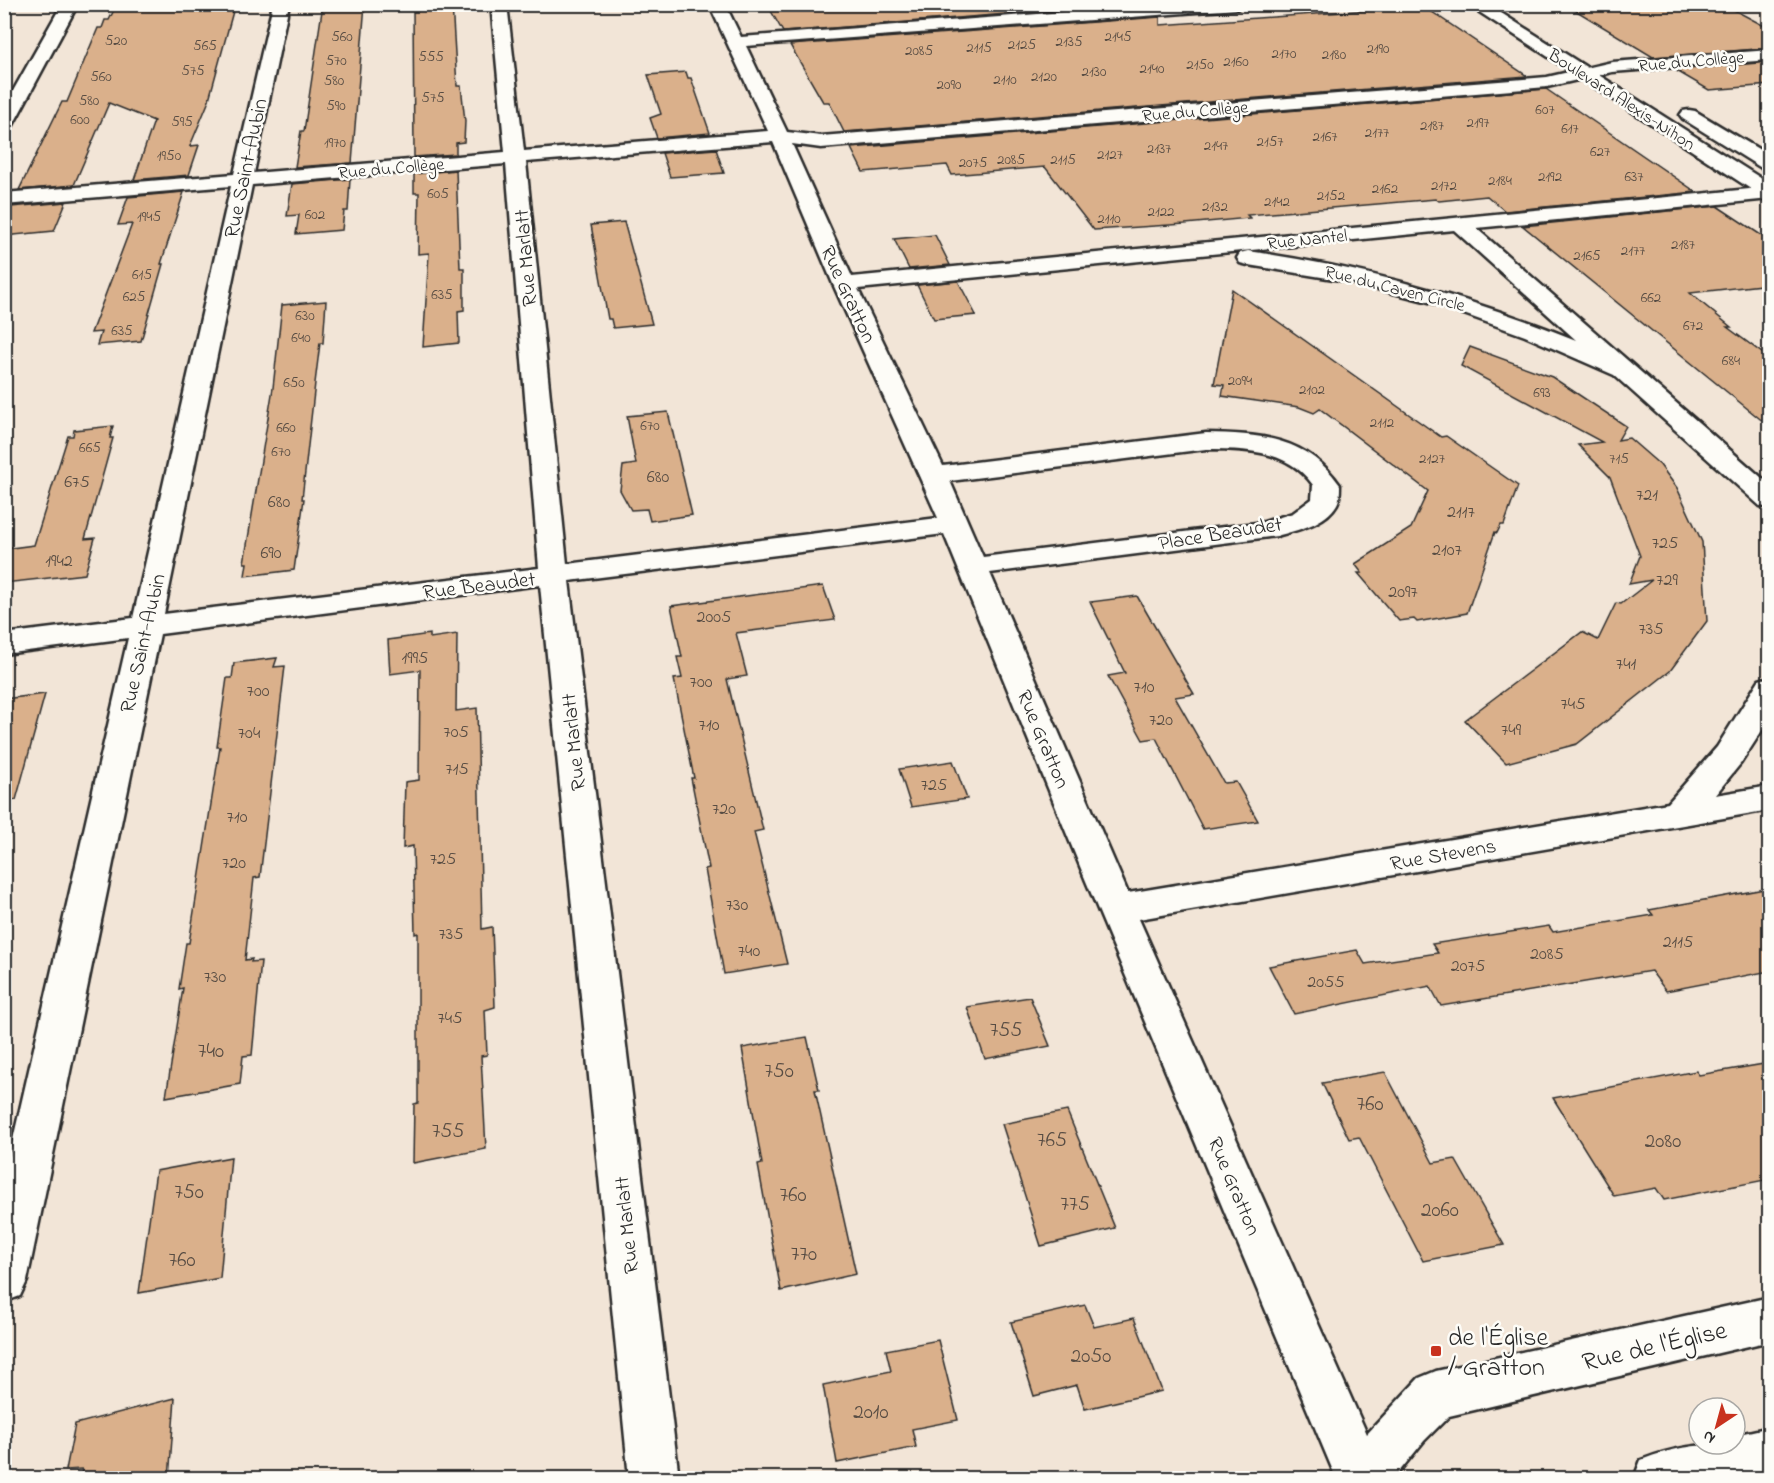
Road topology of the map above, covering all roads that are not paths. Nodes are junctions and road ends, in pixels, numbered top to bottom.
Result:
1 (70, 4) edge
2 (281, 4) edge
3 (499, 4) edge
4 (717, 4) edge
5 (1237, 4) edge
6 (1475, 4) edge
7 (734, 42) junction
8 (1770, 55) edge
9 (1595, 57) dead end
10 (1532, 65) dead end
11 (1612, 67) junction
12 (1578, 70) junction
13 (1637, 82) dead end
14 (25, 85) junction
15 (4, 87) edge
16 (1675, 106) dead end
17 (4, 124) edge
18 (812, 124) dead end
19 (778, 136) junction
20 (515, 158) junction
21 (1770, 165) edge
22 (243, 180) junction
23 (1770, 193) edge
24 (4, 199) edge
25 (1459, 224) junction
26 (1190, 251) junction
27 (844, 284) junction
28 (1624, 370) junction
29 (934, 475) junction
30 (1761, 493) edge
31 (1770, 514) edge
32 (954, 525) junction
33 (972, 567) junction
34 (554, 576) junction
35 (146, 626) junction
36 (4, 644) edge
37 (1770, 687) edge
38 (1770, 798) edge
39 (1678, 814) junction
40 (1116, 909) junction
41 (4, 1281) edge
42 (1770, 1319) edge
43 (1770, 1452) edge
44 (654, 1479) edge
45 (1361, 1479) edge
46 (1659, 1479) edge

1 - 14 street
2 - 22 street, Rue Saint-Aubin
3 - 20 street, Rue Marlatt
4 - 7 street, Rue Gratton
5 - 7 street
6 - 12 street, Boulevard Alexis-Nihon
7 - 19 street, Rue Gratton
8 - 11 street, Rue du Collège
9 - 11 street, Boulevard Alexis-Nihon
10 - 12 street, Rue du Collège
11 - 12 street, Rue du Collège
11 - 13 street, Boulevard Alexis-Nihon
12 - 19 street, Rue du Collège
12 - 23 street, Boulevard Alexis-Nihon
14 - 15 street
14 - 17 street
16 - 21 street, Boulevard Alexis-Nihon
18 - 19 street, Rue du Collège
19 - 20 street, Rue du Collège
19 - 27 street, Rue Gratton
20 - 22 street, Rue du Collège
20 - 34 street, Rue Marlatt
22 - 24 street, Rue du Collège
22 - 35 street, Rue Saint-Aubin
23 - 25 street, Rue Nantel
25 - 26 street, Rue Nantel
25 - 28 street, Rue du Caven Circle
26 - 27 street, Rue Nantel
26 - 28 street, Rue du Caven Circle
27 - 29 street, Rue Gratton
28 - 30 street, Rue du Caven Circle
29 - 32 street, Rue Gratton
29 - 33 street, Place Beaudet
30 - 31 street, Rue du Caven Circle
32 - 33 street, Rue Gratton
32 - 34 street, Rue Beaudet
33 - 40 street, Rue Gratton
34 - 35 street, Rue Beaudet
34 - 44 street, Rue Marlatt
35 - 36 street, Rue Beaudet
35 - 41 street, Rue Saint-Aubin
37 - 39 street
38 - 39 street, Rue Stevens
39 - 40 street, Rue Stevens
40 - 45 street, Rue Gratton
42 - 45 street, Rue de l'Église
43 - 46 street

